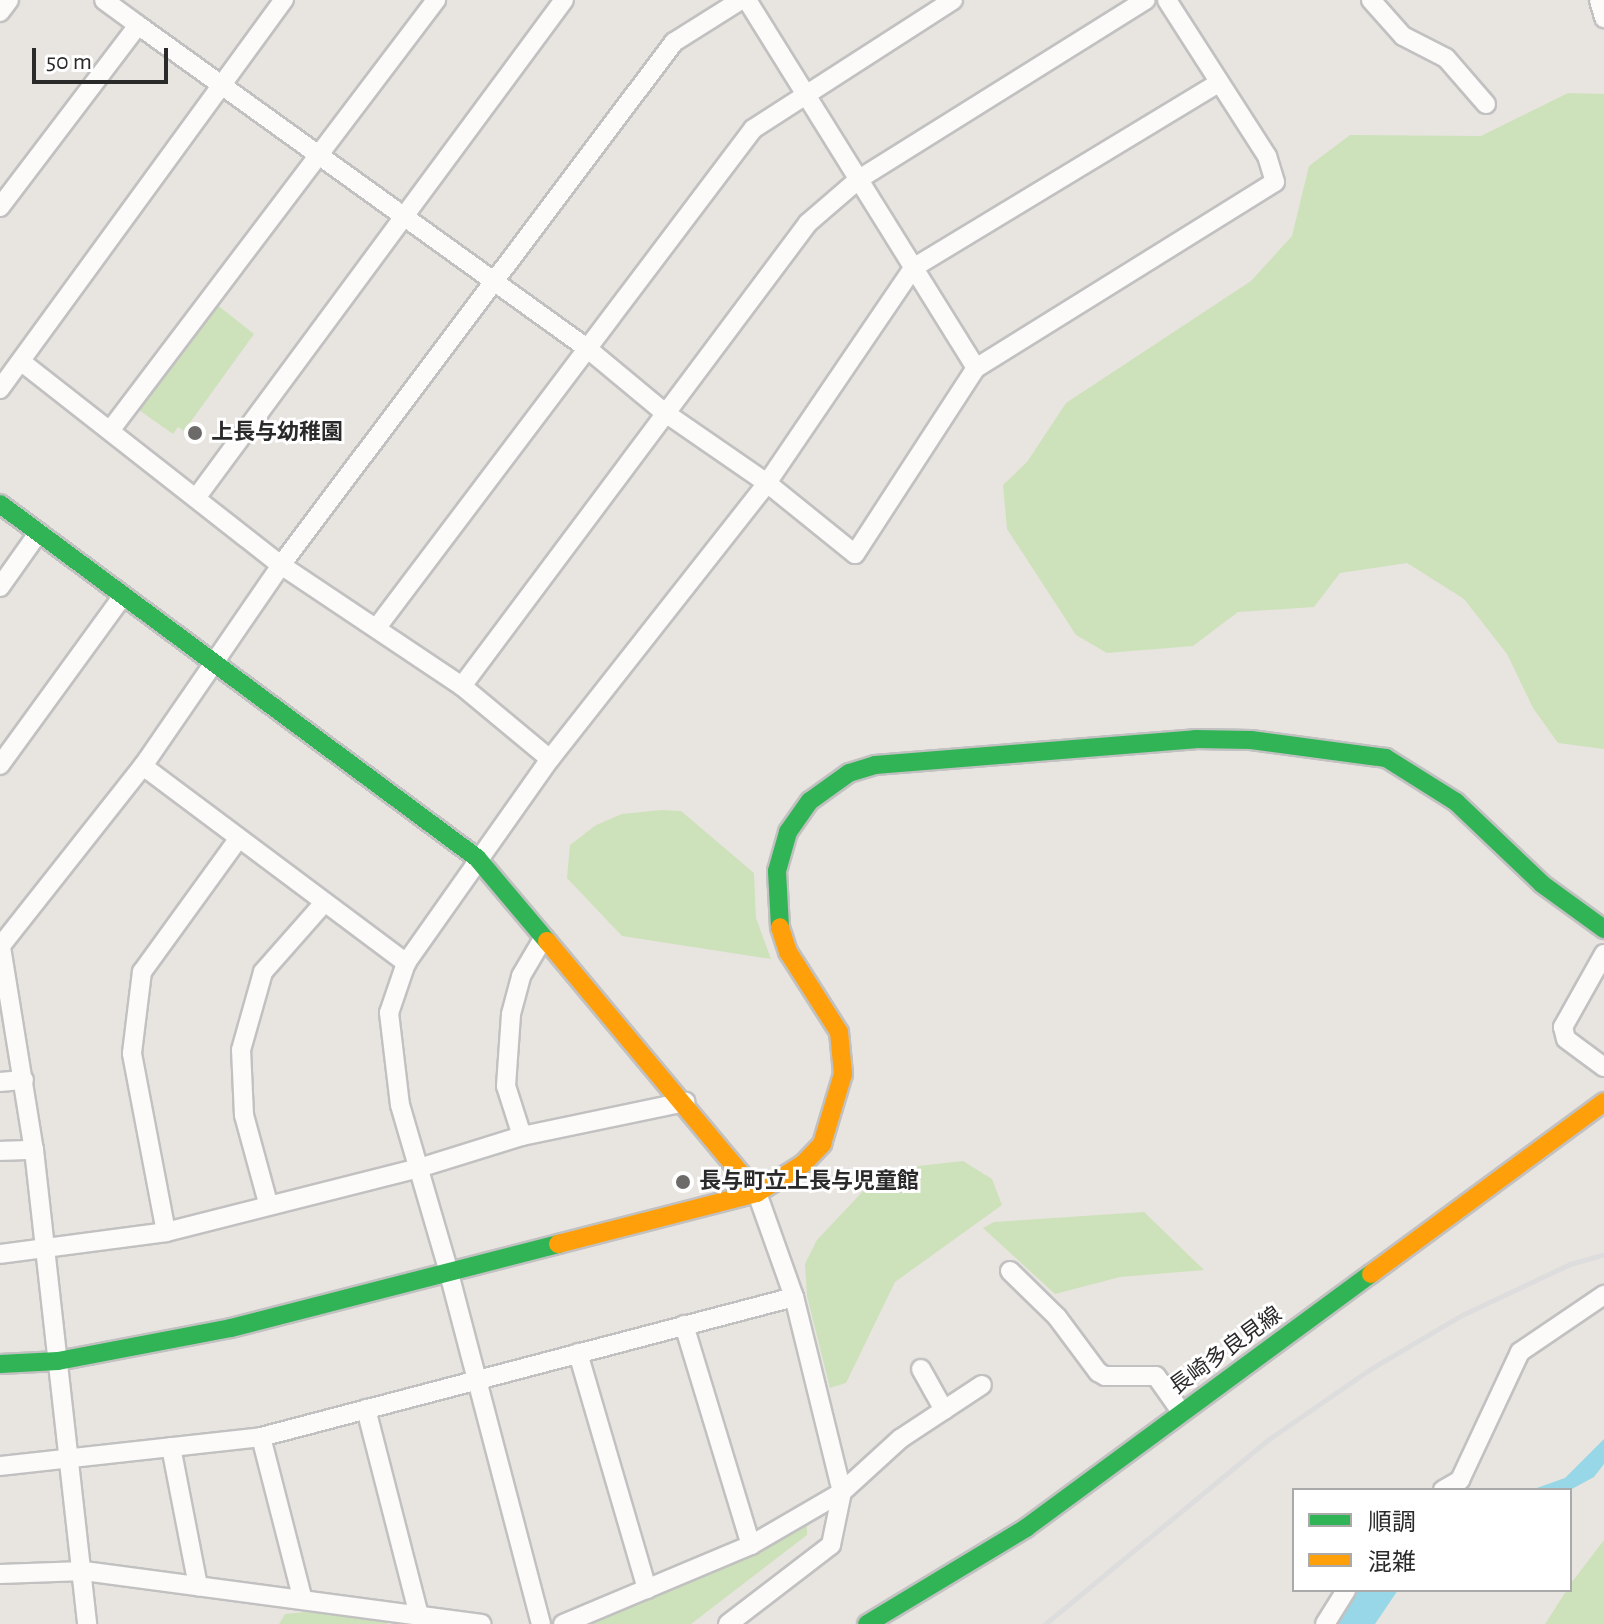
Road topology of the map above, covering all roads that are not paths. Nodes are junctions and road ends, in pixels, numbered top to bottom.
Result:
1 (9, 0) edge
2 (104, 0) edge
3 (284, 0) edge
4 (436, 0) edge
5 (564, 0) edge
6 (741, 0) edge
7 (747, 0) edge
8 (953, 0) edge
9 (1146, 0) edge
10 (1167, 0) edge
11 (1371, 0) edge
12 (1599, 0) edge
13 (0, 12) edge
14 (1604, 18) edge
15 (138, 25) junction
16 (1219, 83) junction
17 (222, 87) junction
18 (803, 93) junction
19 (1486, 104) dead end
20 (319, 158) junction
21 (859, 179) junction
22 (0, 207) edge
23 (405, 218) junction
24 (913, 268) junction
25 (493, 283) junction
26 (588, 349) junction
27 (23, 363) junction
28 (976, 368) junction
29 (0, 389) edge
30 (664, 412) junction
31 (112, 428) junction
32 (767, 483) junction
33 (196, 498) junction
34 (0, 504) edge
35 (39, 532) junction
36 (281, 565) junction
37 (0, 587) edge
38 (123, 596) junction
39 (378, 626) junction
40 (215, 663) junction
41 (462, 686) junction
42 (550, 759) junction
43 (0, 765) edge
44 (143, 766) junction
45 (239, 838) junction
46 (477, 858) junction
47 (323, 904) junction
48 (1604, 929) edge
49 (544, 937) junction
50 (2, 942) edge
51 (1604, 954) edge
52 (406, 963) junction
53 (5, 982) edge
54 (1604, 1067) edge
55 (24, 1080) junction
56 (0, 1082) edge
57 (685, 1102) junction
58 (1604, 1102) edge
59 (522, 1136) junction
60 (34, 1150) junction
61 (0, 1151) edge
62 (419, 1168) junction
63 (757, 1193) junction
64 (268, 1203) junction
65 (166, 1232) junction
66 (46, 1251) junction
67 (0, 1254) edge
68 (448, 1269) junction
69 (1010, 1271) dead end
70 (1604, 1295) edge
71 (794, 1297) junction
72 (684, 1325) junction
73 (578, 1353) junction
74 (58, 1361) junction
75 (0, 1364) edge
76 (921, 1369) dead end
77 (476, 1379) junction
78 (982, 1385) dead end
79 (366, 1409) junction
80 (944, 1410) junction
81 (1182, 1413) junction
82 (261, 1437) junction
83 (171, 1447) junction
84 (65, 1460) junction
85 (0, 1466) edge
86 (1446, 1488) edge
87 (842, 1492) junction
88 (751, 1545) junction
89 (84, 1571) junction
90 (0, 1574) edge
91 (198, 1586) junction
92 (647, 1589) junction
93 (1345, 1592) edge
94 (303, 1600) junction
95 (419, 1616) junction
96 (87, 1624) edge
97 (481, 1624) edge
98 (541, 1624) edge
99 (563, 1624) edge
100 (728, 1624) edge
101 (867, 1624) edge
102 (1325, 1624) edge

1 - 13 street
2 - 15 street
3 - 17 street
4 - 20 street
5 - 23 street
6 - 25 street
7 - 18 street
8 - 18 street
9 - 21 street
10 - 16 street
11 - 19 street
12 - 14 street
15 - 17 street
15 - 22 street
16 - 24 street
16 - 28 street
17 - 20 street
17 - 27 street
18 - 21 street
18 - 26 street
20 - 23 street
20 - 31 street
21 - 24 street
21 - 30 street
23 - 25 street
23 - 33 street
24 - 28 street
24 - 32 street
25 - 26 street
25 - 36 street
26 - 30 street
26 - 39 street
27 - 29 street
27 - 31 street
28 - 32 street
30 - 32 street
30 - 41 street
31 - 33 street
32 - 42 street
33 - 36 street
34 - 35 street
35 - 37 street
35 - 38 street
36 - 39 street
36 - 40 street
38 - 40 street
38 - 43 street
39 - 41 street
40 - 44 street
40 - 46 street
41 - 42 street
42 - 46 street
44 - 45 street
44 - 50 street
45 - 47 street
45 - 65 street
46 - 49 street
46 - 52 street
47 - 52 street
47 - 64 street
48 - 63 street
49 - 57 street
49 - 59 street
50 - 53 street
51 - 54 street
52 - 62 street
53 - 55 street
55 - 56 street
55 - 60 street
57 - 59 street
57 - 63 street
58 - 81 street, 長崎多良見線
59 - 62 street
60 - 61 street
60 - 66 street
62 - 64 street
62 - 68 street
63 - 68 street
63 - 71 street
64 - 65 street
65 - 66 street
66 - 67 street
66 - 74 street
68 - 74 street
68 - 77 street
69 - 81 street
70 - 86 street
71 - 72 street
71 - 87 street
72 - 73 street
72 - 88 street
73 - 77 street
73 - 92 street
74 - 75 street
74 - 84 street
76 - 80 street
77 - 79 street
77 - 98 street
78 - 80 street
79 - 82 street
79 - 95 street
80 - 87 street
81 - 101 street, 長崎多良見線
82 - 83 street
82 - 94 street
83 - 84 street
83 - 91 street
84 - 85 street
84 - 89 street
87 - 88 street
87 - 100 street
88 - 92 street
89 - 90 street
89 - 91 street
89 - 96 street
91 - 94 street
92 - 99 street
93 - 102 street
94 - 95 street
95 - 97 street

